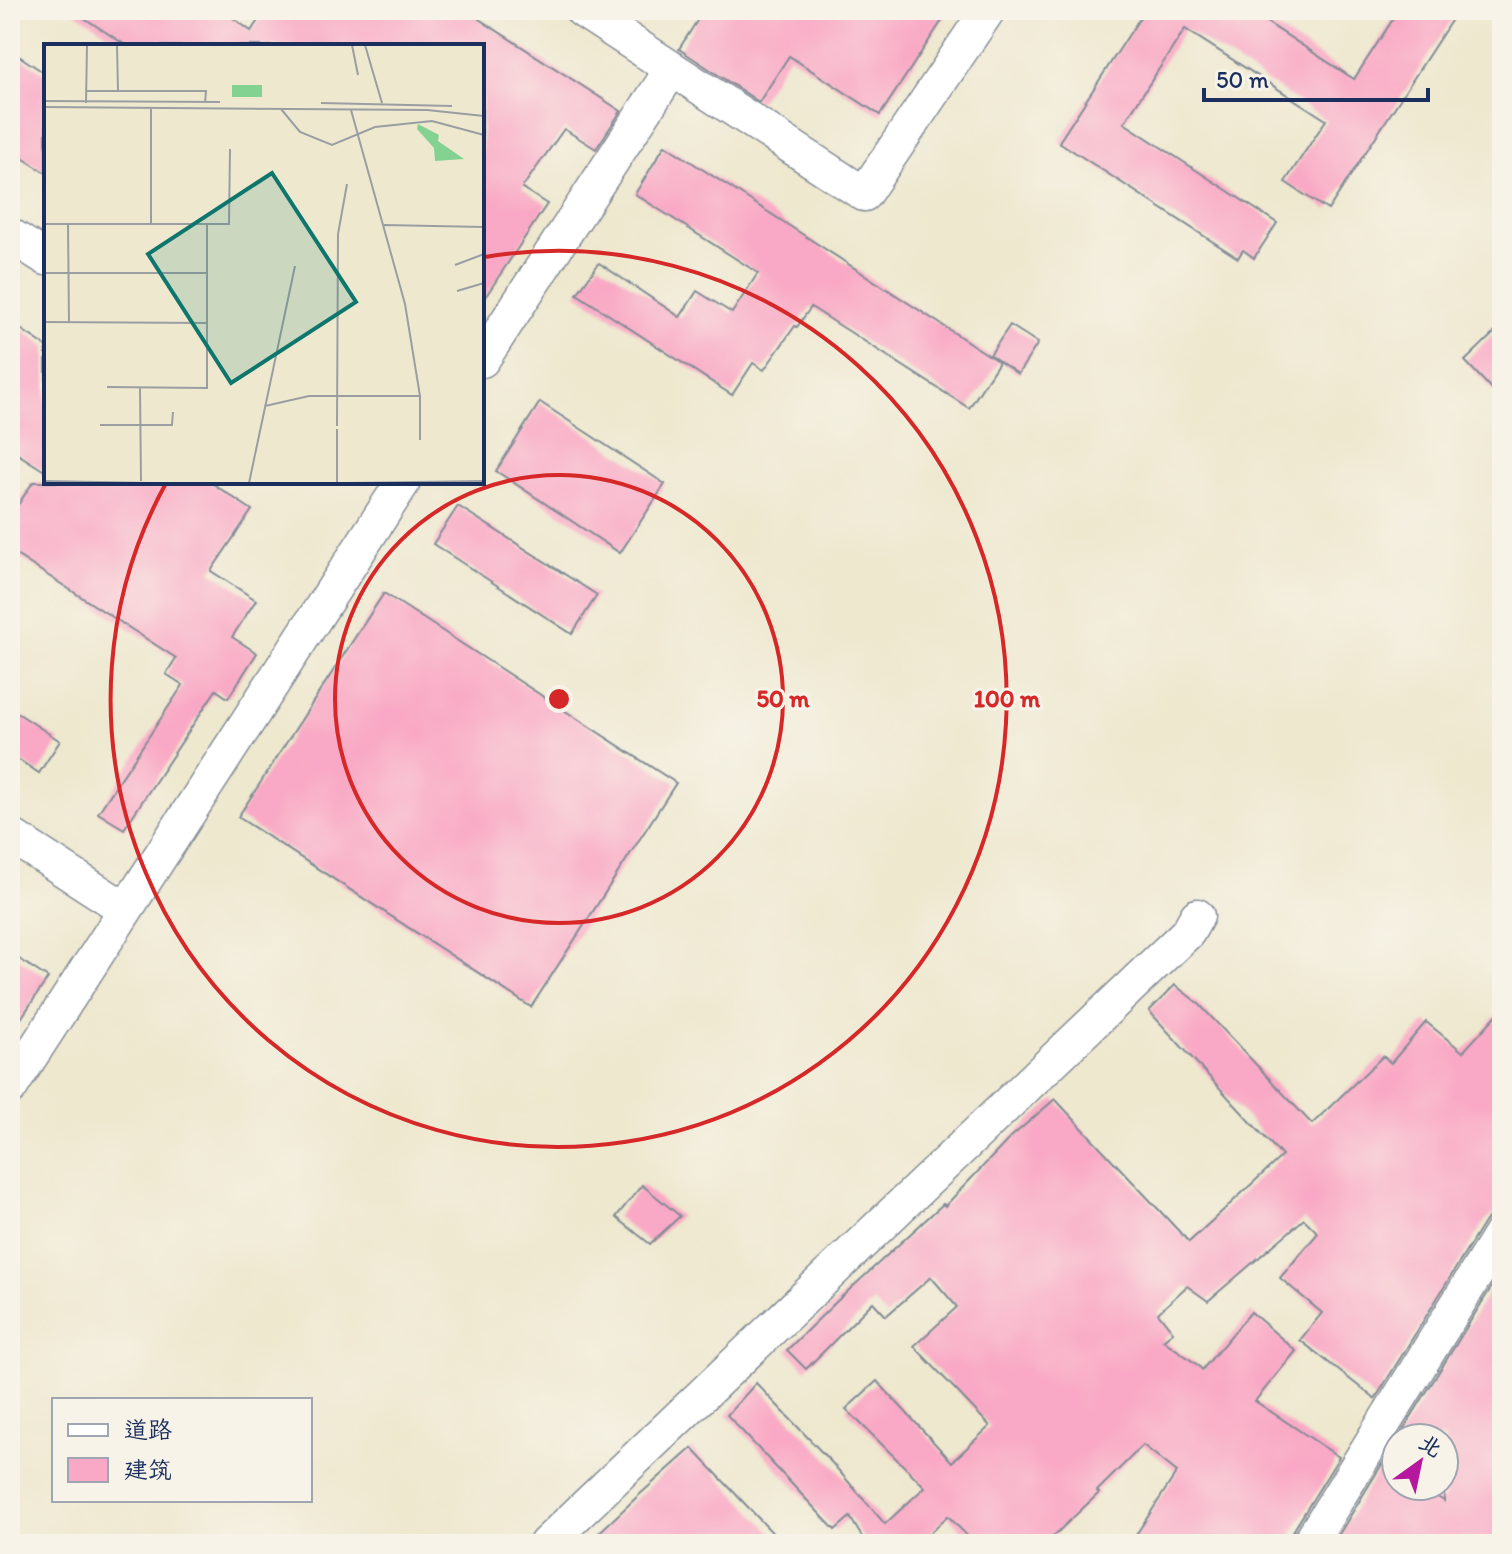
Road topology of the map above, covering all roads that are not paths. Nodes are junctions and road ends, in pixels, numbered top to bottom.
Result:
1 (582, 10) edge
2 (988, 10) edge
3 (672, 69) junction
4 (10, 235) edge
5 (44, 257) edge
6 (484, 357) edge
7 (398, 484) edge
8 (10, 835) edge
9 (125, 909) junction
10 (1197, 916) dead end
11 (10, 1088) edge
12 (1502, 1232) edge
13 (546, 1544) edge
14 (1309, 1544) edge

1 - 3 street
2 - 3 street
3 - 6 street
4 - 5 street
7 - 9 street
8 - 9 street
9 - 11 street
10 - 13 street
12 - 14 street

